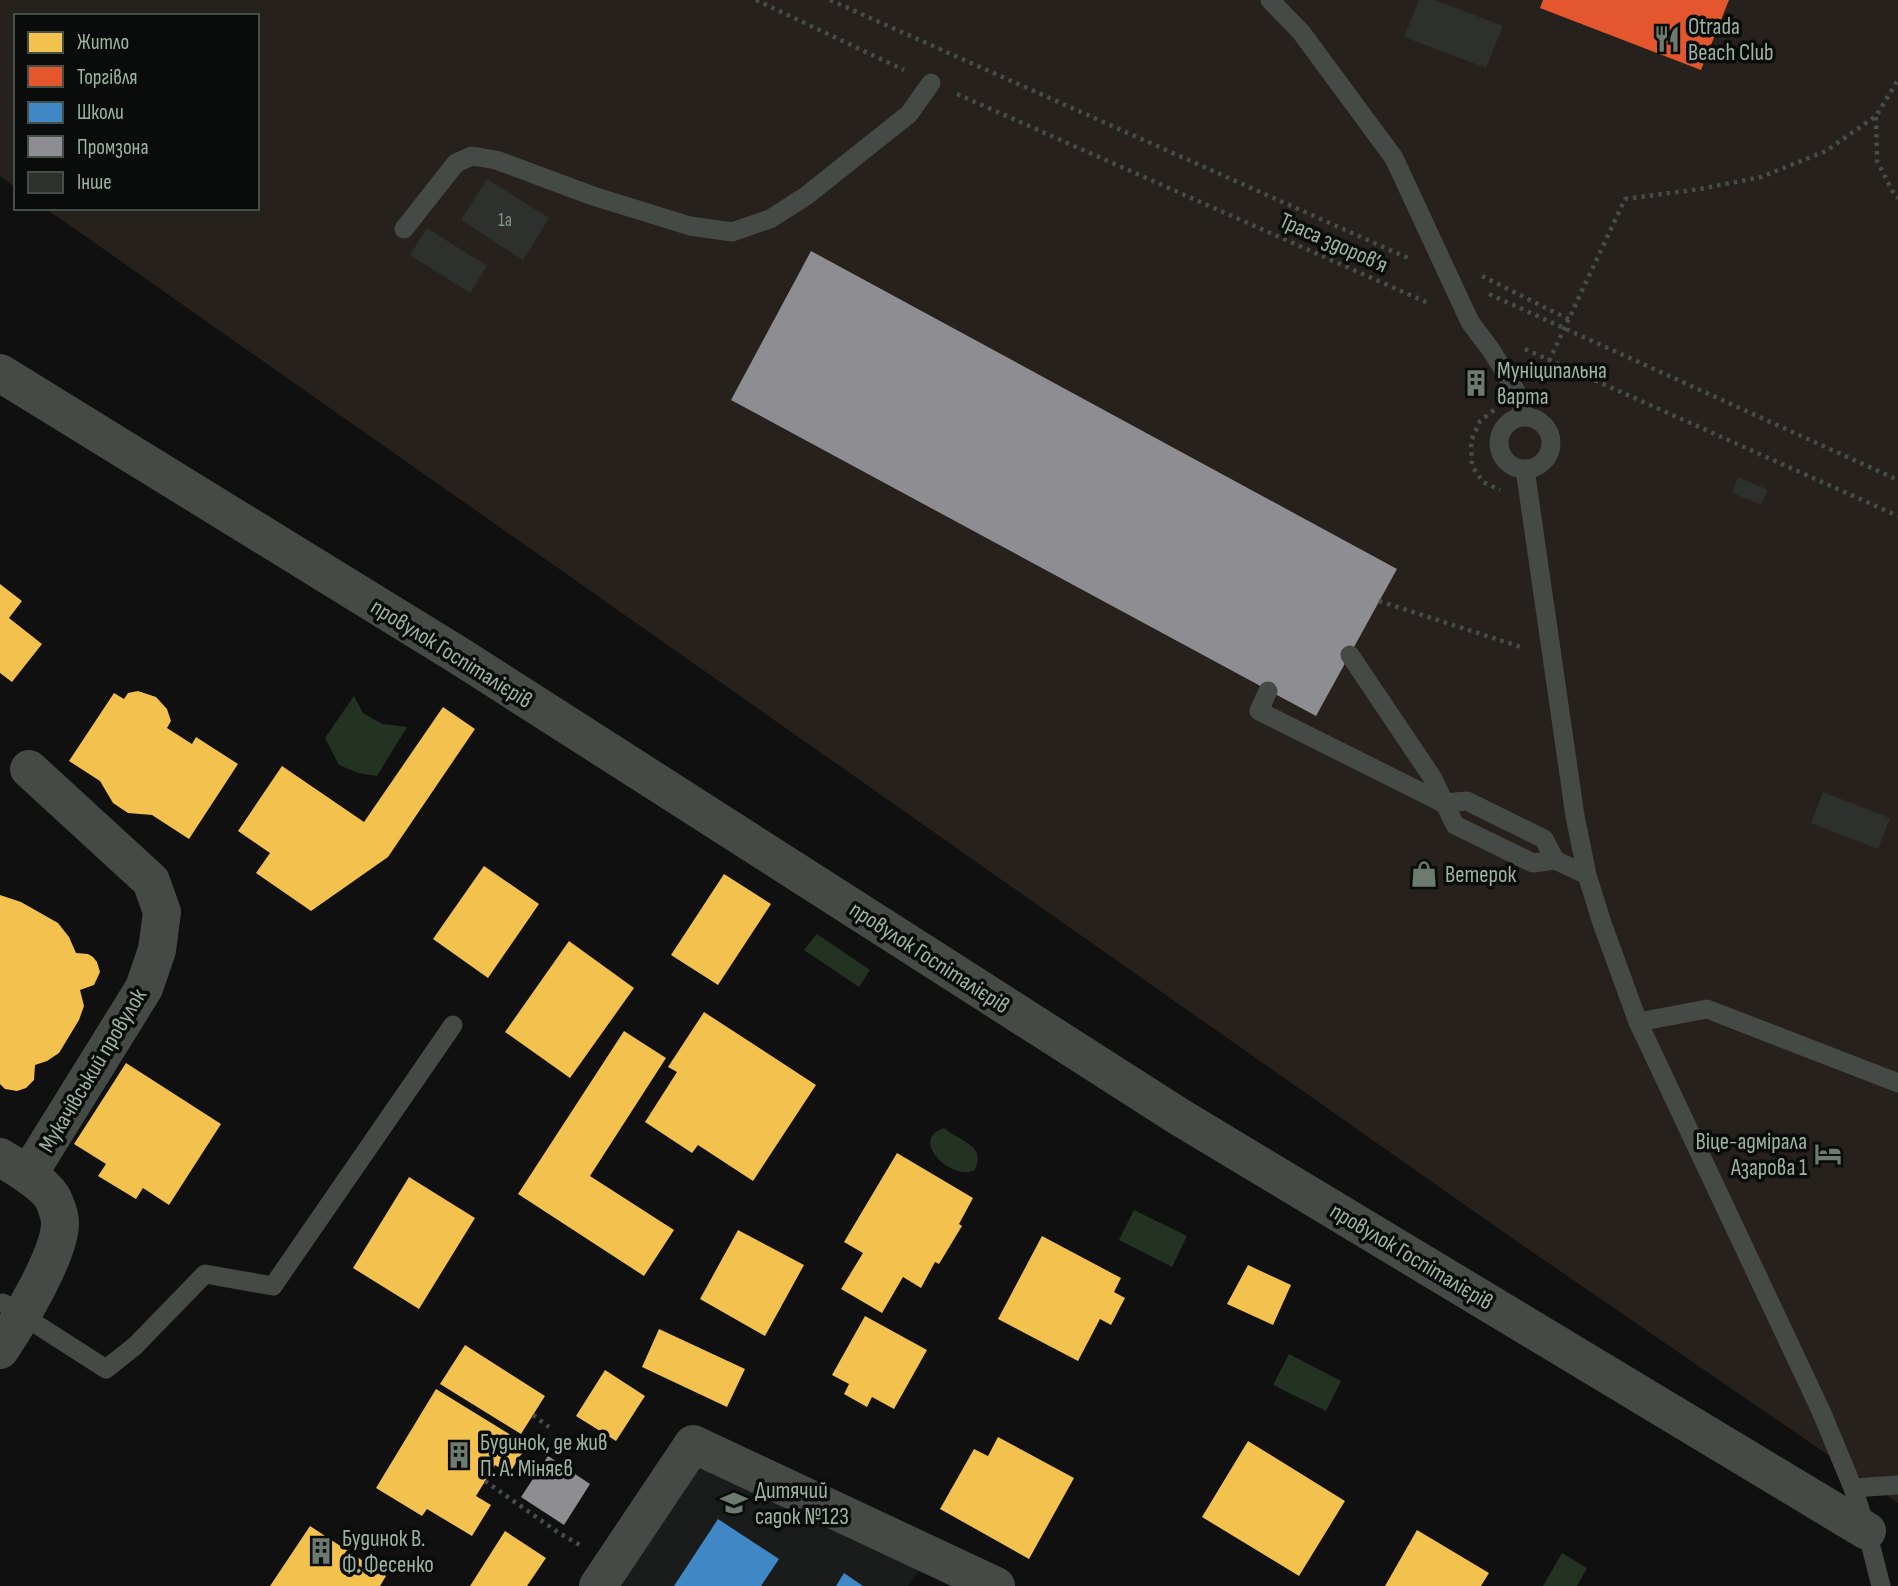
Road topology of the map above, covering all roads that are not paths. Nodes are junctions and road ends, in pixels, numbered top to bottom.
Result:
1 (1270, 0) edge
2 (931, 83) road end
3 (404, 229) dead end
4 (0, 373) edge
5 (1525, 417) junction
6 (1525, 469) junction
7 (1350, 655) dead end
8 (1268, 691) dead end
9 (29, 769) dead end
10 (1443, 803) junction
11 (1555, 860) junction
12 (1587, 875) junction
13 (1638, 1022) junction
14 (453, 1025) dead end
15 (1898, 1083) edge
16 (14, 1166) edge
17 (13, 1309) junction
18 (0, 1350) edge
19 (1898, 1485) edge
20 (1853, 1488) junction
21 (1867, 1531) junction
22 (594, 1568) edge
23 (996, 1586) edge
24 (1881, 1586) edge

1 - 5 lane
2 - 3 lane
4 - 21 street, провулок Госпіталієрів
5 - 6 lane
5 - 6 lane
6 - 12 lane
7 - 10 lane
8 - 10 lane
9 - 16 street, Мукачівський провулок
10 - 11 lane
10 - 11 lane
11 - 12 lane
12 - 13 lane
13 - 15 lane
13 - 20 lane
14 - 17 lane
16 - 17 street, Мукачівський провулок
17 - 18 street, Мукачівський провулок
19 - 20 lane
20 - 21 lane
21 - 24 lane
22 - 23 street

